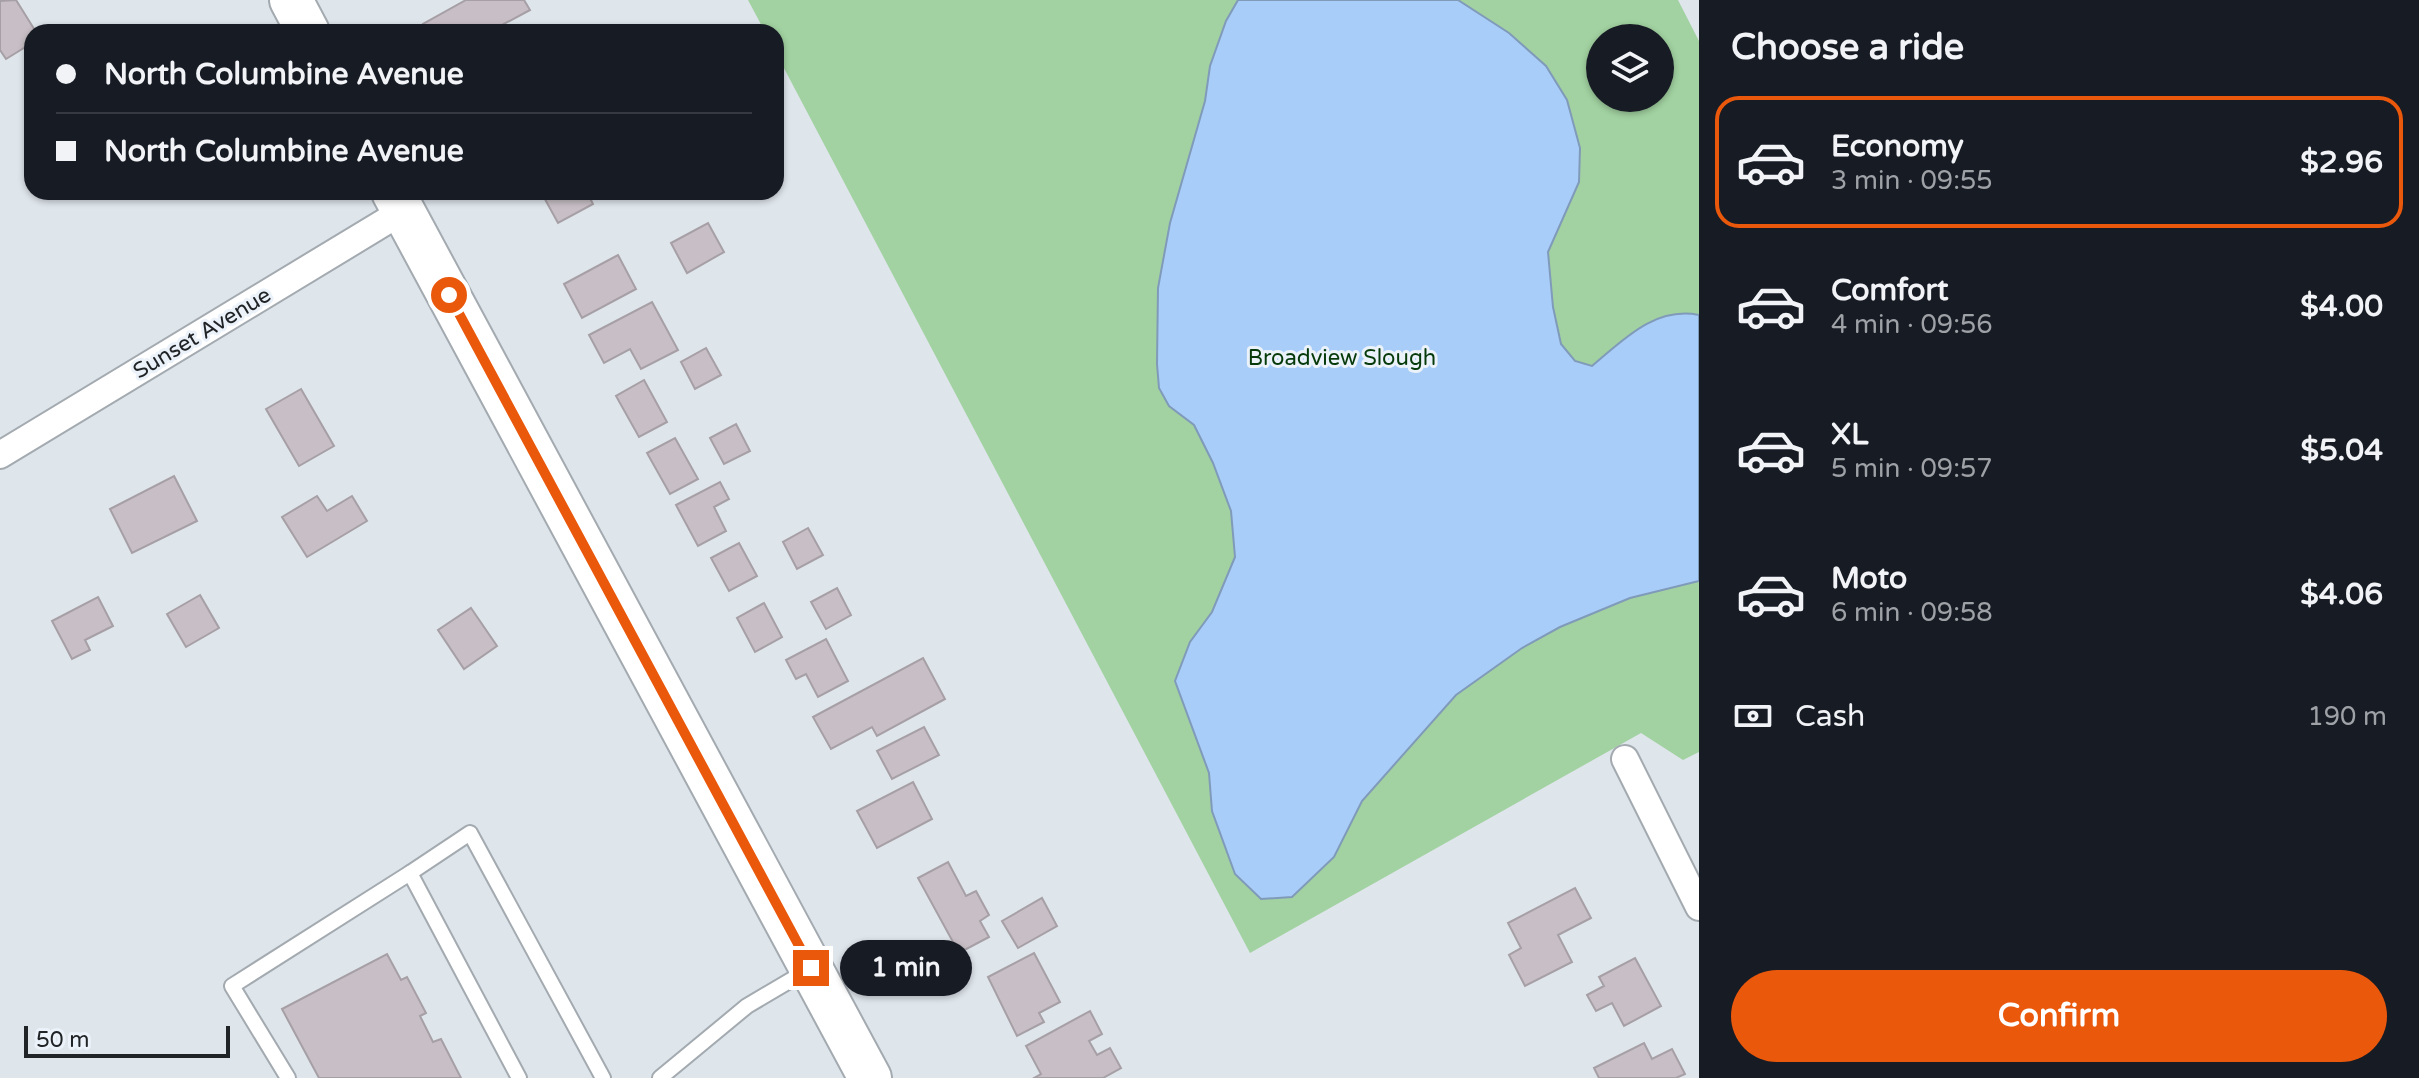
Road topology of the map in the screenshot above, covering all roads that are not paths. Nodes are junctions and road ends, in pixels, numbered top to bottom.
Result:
1 (291, 0) edge
2 (304, 24) edge
3 (398, 201) edge
4 (0, 455) edge
5 (1625, 759) dead end
6 (410, 873) junction
7 (1699, 907) edge
8 (811, 968) junction
9 (288, 1078) edge
10 (519, 1078) edge
11 (603, 1078) edge
12 (660, 1078) edge
13 (870, 1078) edge

1 - 2 main road
3 - 4 street, Sunset Avenue
3 - 8 main road
5 - 7 street
6 - 9 lane
6 - 10 lane
6 - 11 lane
8 - 12 lane
8 - 13 main road

